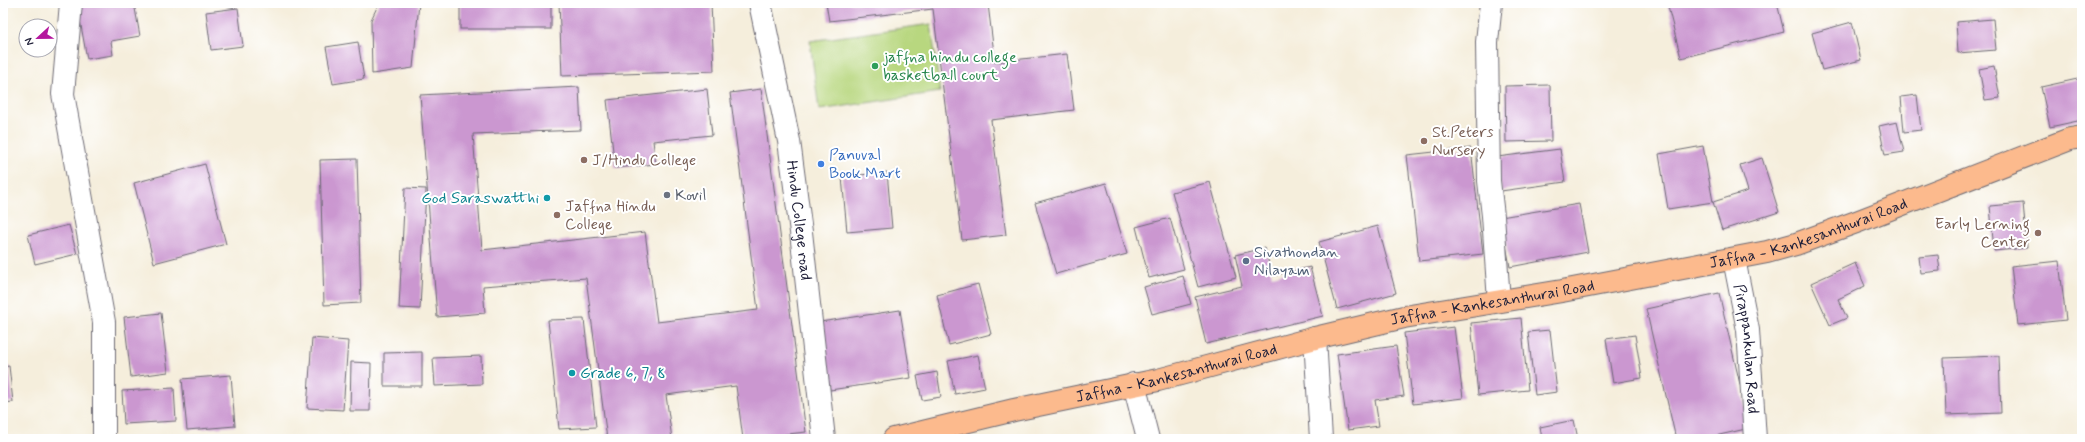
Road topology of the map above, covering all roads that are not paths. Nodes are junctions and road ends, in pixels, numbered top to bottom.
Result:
1 (71, 3) edge
2 (760, 3) edge
3 (1491, 3) edge
4 (2082, 137) edge
5 (1734, 259) junction
6 (1500, 301) junction
7 (1314, 338) junction
8 (1134, 384) junction
9 (104, 439) edge
10 (824, 439) edge
11 (894, 439) edge
12 (1148, 439) edge
13 (1321, 439) edge
14 (1756, 439) edge

1 - 9 street
2 - 10 street, Hindu College road
3 - 6 street
4 - 5 main road, Jaffna - Kankesanthurai Road
5 - 6 main road, Jaffna - Kankesanthurai Road
5 - 14 street, Pirappankulan Road
6 - 7 main road, Jaffna - Kankesanthurai Road
7 - 8 main road, Jaffna - Kankesanthurai Road
7 - 13 street
8 - 11 main road, Jaffna - Kankesanthurai Road
8 - 12 street

